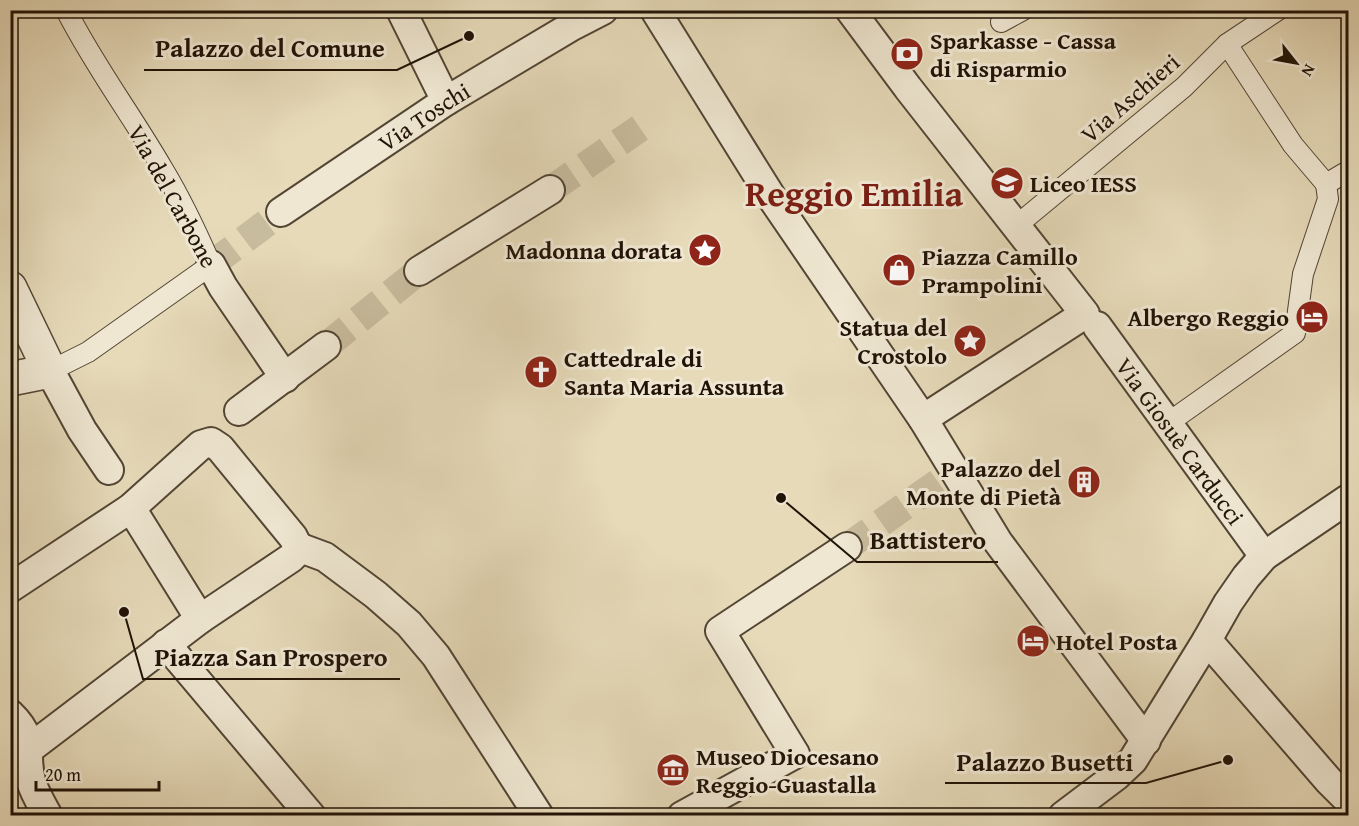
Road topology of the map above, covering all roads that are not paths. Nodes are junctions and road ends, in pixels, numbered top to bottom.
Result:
1 (66, 10) edge
2 (402, 10) edge
3 (603, 10) edge
4 (655, 10) edge
5 (850, 10) edge
6 (1023, 10) edge
7 (1278, 10) edge
8 (1001, 22) dead end
9 (1227, 44) junction
10 (446, 101) junction
11 (1348, 171) edge
12 (1326, 184) junction
13 (550, 190) tunnel mouth
14 (280, 212) tunnel mouth
15 (1016, 226) junction
16 (211, 265) junction
17 (419, 271) tunnel mouth
18 (10, 288) edge
19 (1091, 320) junction
20 (326, 346) tunnel mouth
21 (50, 371) junction
22 (285, 378) junction
23 (10, 379) edge
24 (239, 411) dead end
25 (922, 419) junction
26 (1168, 423) junction
27 (109, 470) dead end
28 (1348, 499) edge
29 (131, 508) junction
30 (298, 547) junction
31 (847, 547) tunnel mouth
32 (1262, 558) junction
33 (10, 588) edge
34 (200, 619) junction
35 (1207, 640) junction
36 (166, 644) junction
37 (10, 714) edge
38 (1146, 741) junction
39 (29, 749) junction
40 (1348, 800) edge
41 (48, 816) edge
42 (311, 816) edge
43 (539, 816) edge
44 (682, 816) edge
45 (1063, 816) edge

1 - 16 lane, Via del Carbone
2 - 10 street
3 - 10 street, Via Toschi
4 - 25 street
5 - 15 street
6 - 8 lane
7 - 9 lane, Via Aschieri
9 - 12 lane
9 - 15 lane, Via Aschieri
10 - 14 street, Via Toschi
11 - 12 lane
12 - 26 lane
13 - 17 street
15 - 19 street
16 - 21 lane
16 - 22 street, Via del Carbone
18 - 21 street
19 - 25 street
19 - 26 street, Via Giosuè Carducci
20 - 22 street
21 - 23 street
21 - 27 street
22 - 24 street
25 - 38 street
26 - 32 street, Via Giosuè Carducci
28 - 32 street
29 - 30 street
29 - 33 street
29 - 34 street
30 - 34 street
30 - 43 street
31 - 44 street
32 - 35 street
34 - 36 street
35 - 38 street
35 - 40 street
36 - 39 street
36 - 42 street
37 - 39 street
38 - 45 street
39 - 41 street

